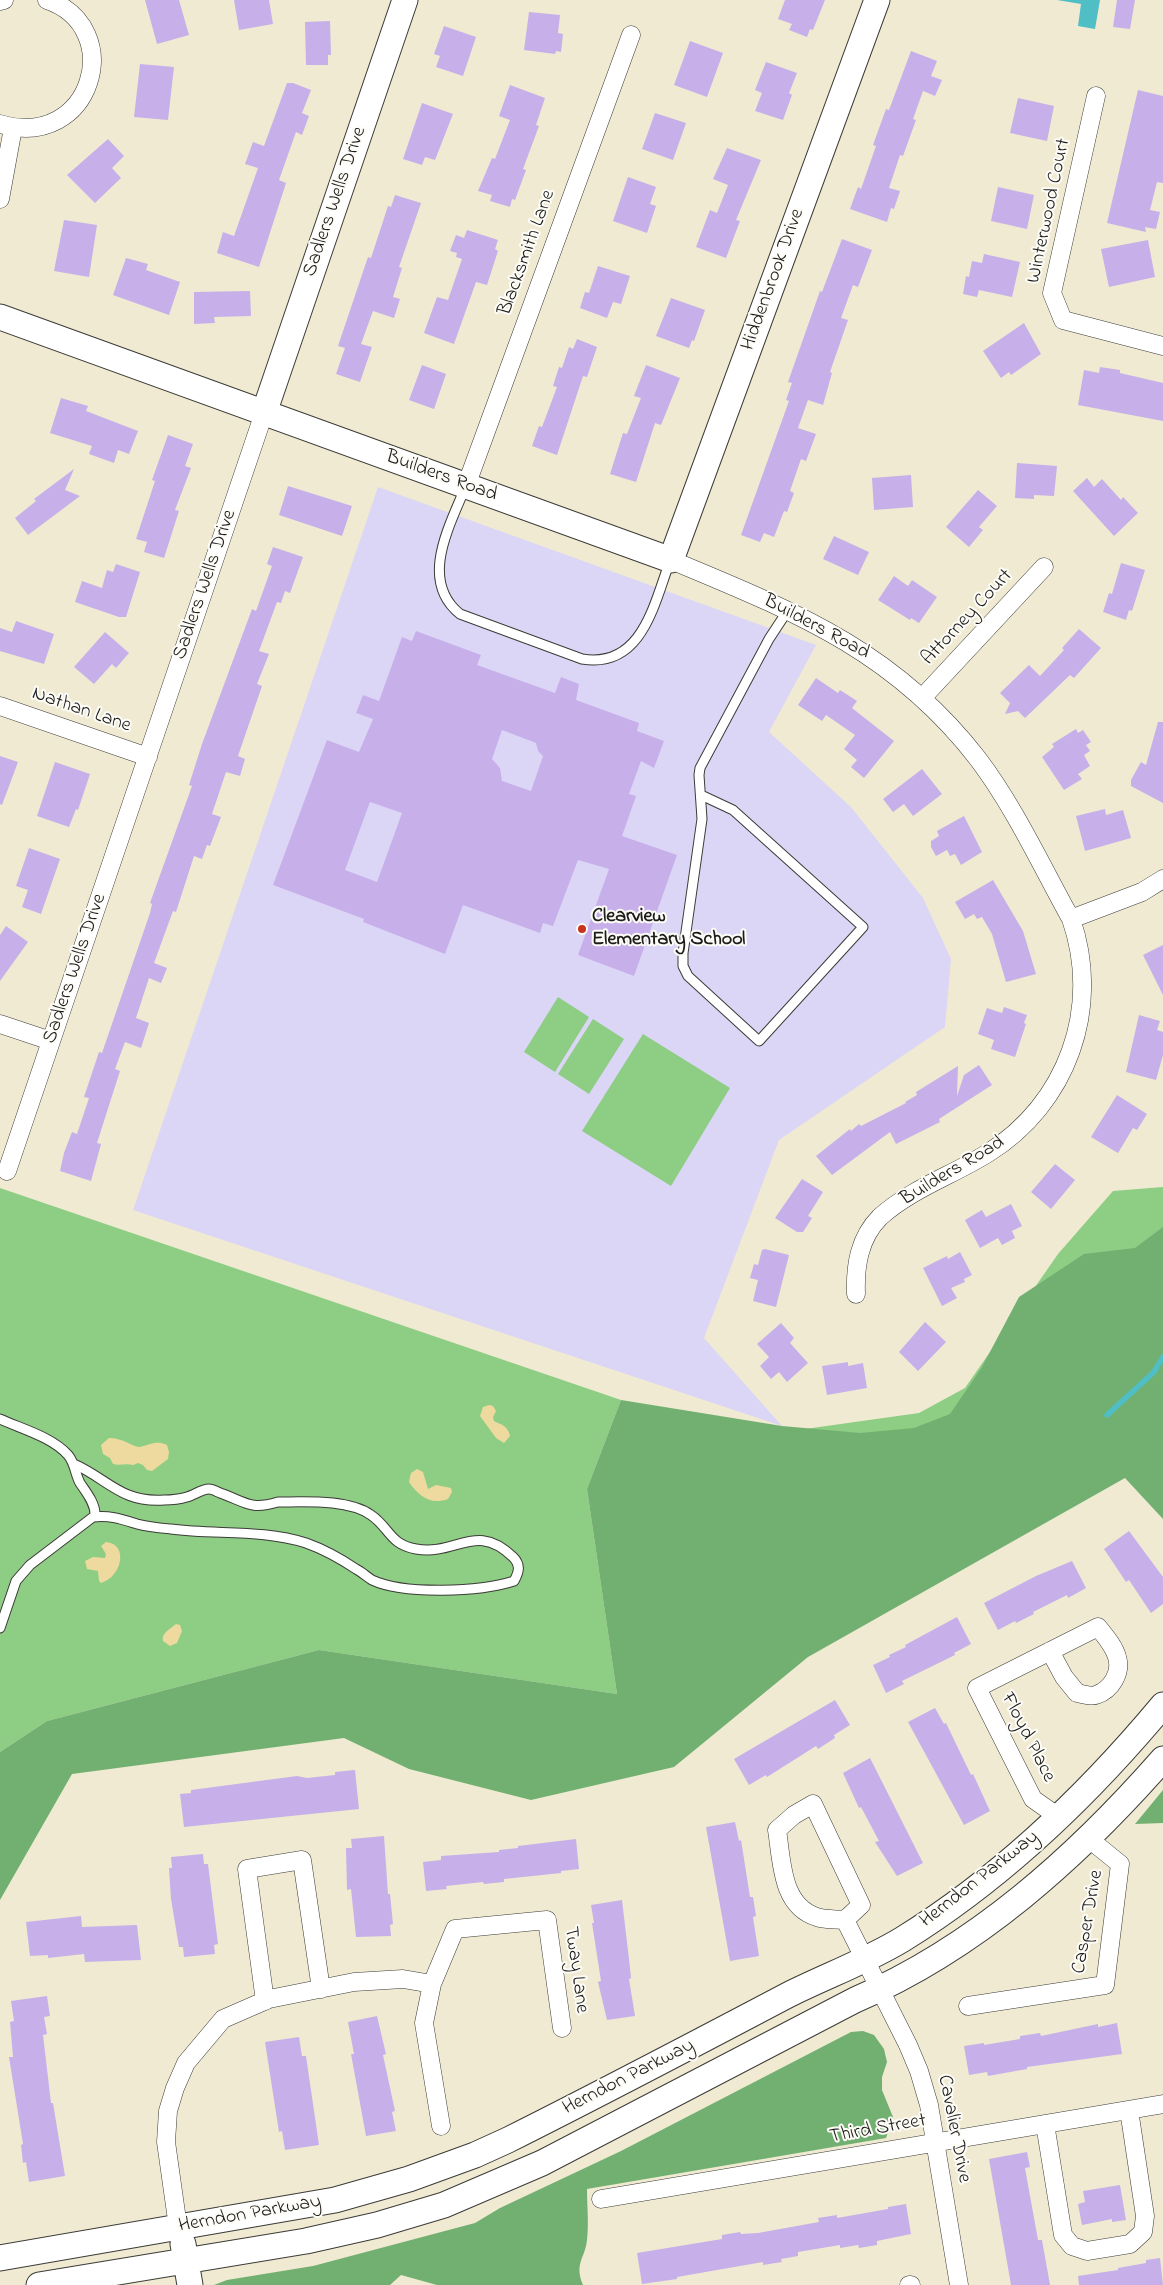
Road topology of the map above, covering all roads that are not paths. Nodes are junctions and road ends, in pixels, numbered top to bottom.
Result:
1 (4, 0) edge
2 (47, 0) edge
3 (405, 0) edge
4 (877, 0) edge
5 (0, 1) edge
6 (631, 35) dead end
7 (1096, 96) dead end
8 (6, 126) edge
9 (0, 199) edge
10 (0, 317) edge
11 (1163, 346) edge
12 (264, 413) junction
13 (466, 486) junction
14 (671, 560) junction
15 (1044, 567) dead end
16 (788, 610) junction
17 (922, 698) junction
18 (0, 706) edge
19 (148, 757) junction
20 (701, 795) junction
21 (1163, 879) edge
22 (1071, 919) junction
23 (0, 1024) edge
24 (51, 1042) junction
25 (7, 1171) dead end
26 (856, 1294) dead end
27 (0, 1419) edge
28 (74, 1464) junction
29 (95, 1514) dead end
30 (0, 1628) edge
31 (1050, 1651) dead end
32 (1163, 1705) edge
33 (1163, 1759) edge
34 (1060, 1818) junction
35 (1088, 1838) junction
36 (845, 1920) junction
37 (865, 1958) junction
38 (432, 1984) junction
39 (321, 1989) junction
40 (880, 1989) junction
41 (265, 2001) junction
42 (968, 2006) dead end
43 (562, 2028) dead end
44 (1163, 2104) edge
45 (1129, 2110) junction
46 (1046, 2124) junction
47 (441, 2126) dead end
48 (936, 2141) junction
49 (601, 2199) dead end
50 (178, 2227) junction
51 (0, 2258) edge
52 (186, 2259) junction
53 (39, 2285) edge
54 (190, 2285) edge
55 (959, 2285) edge

1 - 5 street
2 - 8 street
3 - 12 main road, Sadlers Wells Drive
4 - 14 main road, Hiddenbrook Drive
6 - 13 street, Blacksmith Lane
7 - 11 street, Winterwood Court
8 - 9 street
10 - 12 main road, Builders Road
12 - 13 main road, Builders Road
12 - 19 street, Sadlers Wells Drive
13 - 14 main road, Builders Road
13 - 14 lane
14 - 16 street, Builders Road
15 - 17 street, Attorney Court
16 - 17 street, Builders Road
16 - 20 lane
17 - 22 street, Builders Road
18 - 19 street, Nathan Lane
19 - 24 street, Sadlers Wells Drive
20 - 20 lane
21 - 22 street
22 - 26 street, Builders Road
23 - 24 street
24 - 25 street, Sadlers Wells Drive
27 - 28 lane
28 - 29 lane
28 - 30 lane
31 - 34 street, Floyd Place
32 - 34 main road, Herndon Parkway
33 - 35 main road, Herndon Parkway
34 - 37 main road, Herndon Parkway
35 - 40 main road, Herndon Parkway
35 - 42 street, Casper Drive
36 - 36 street
36 - 37 street, Cavalier Drive
37 - 40 street, Cavalier Drive
37 - 50 main road, Herndon Parkway
38 - 39 street
38 - 43 street, Tway Lane
38 - 47 street
39 - 41 street
39 - 41 street
40 - 48 street, Cavalier Drive
40 - 52 main road, Herndon Parkway
41 - 50 street
44 - 45 street, Third Street
45 - 46 street, Third Street
45 - 46 street
46 - 48 street, Third Street
48 - 49 street, Third Street
48 - 55 street, Cavalier Drive
50 - 51 main road, Herndon Parkway
50 - 52 main road
52 - 53 main road, Herndon Parkway
52 - 54 main road

